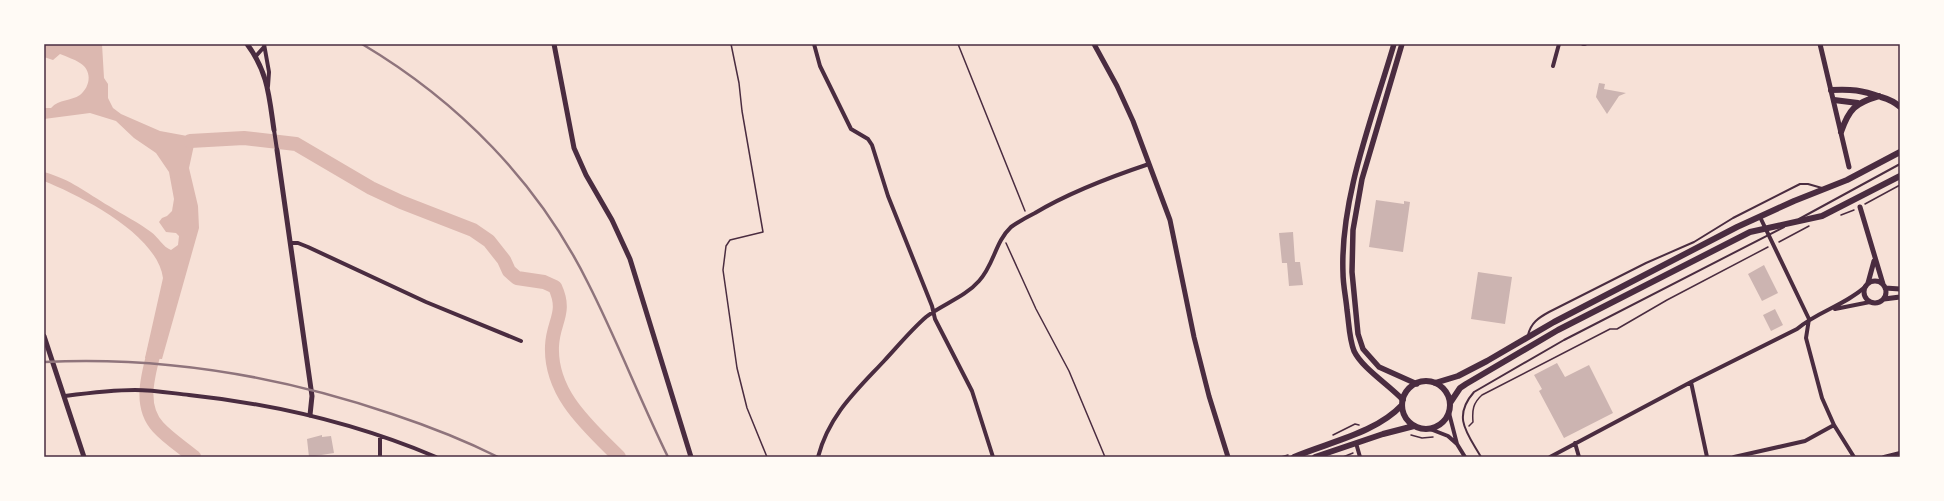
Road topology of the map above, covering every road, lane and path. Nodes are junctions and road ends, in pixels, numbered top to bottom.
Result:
1 (247, 44) edge
2 (554, 44) edge
3 (731, 44) edge
4 (814, 44) edge
5 (958, 44) edge
6 (1094, 44) edge
7 (1394, 44) edge
8 (1402, 44) edge
9 (1559, 44) edge
10 (1820, 44) edge
11 (264, 46) edge
12 (256, 56) junction
13 (1553, 66) dead end
14 (268, 89) junction
15 (1831, 90) junction
16 (1879, 96) junction
17 (1834, 100) junction
18 (1858, 103) junction
19 (1900, 107) edge
20 (274, 130) joint
21 (1841, 132) junction
22 (277, 150) joint
23 (1900, 152) edge
24 (1149, 164) junction
25 (1900, 164) edge
26 (1849, 167) dead end
27 (1900, 176) edge
28 (1900, 185) edge
29 (1825, 189) junction
30 (1860, 207) junction
31 (1838, 216) dead end
32 (1027, 217) junction
33 (1760, 217) junction
34 (1794, 221) junction
35 (1764, 228) junction
36 (1003, 236) junction
37 (1768, 236) junction
38 (1790, 237) dead end
39 (291, 243) junction
40 (1772, 245) junction
41 (1874, 258) junction
42 (1867, 284) junction
43 (1884, 286) junction
44 (1900, 289) edge
45 (1900, 297) edge
46 (1884, 299) junction
47 (1870, 302) junction
48 (1830, 309) junction
49 (934, 312) junction
50 (1809, 319) junction
51 (44, 336) edge
52 (1528, 337) junction
53 (521, 341) dead end
54 (1691, 382) junction
55 (1435, 383) junction
56 (1416, 384) junction
57 (65, 396) junction
58 (1403, 403) junction
59 (1450, 403) junction
60 (1449, 413) junction
61 (310, 415) junction
62 (1834, 425) junction
63 (1414, 426) junction
64 (1465, 428) junction
65 (1430, 429) junction
66 (1408, 434) dead end
67 (380, 436) junction
68 (1435, 437) dead end
69 (1356, 443) junction
70 (1575, 443) junction
71 (1457, 444) junction
72 (1900, 453) edge
73 (380, 456) edge
74 (84, 457) edge
75 (436, 457) edge
76 (692, 457) edge
77 (767, 457) edge
78 (818, 457) edge
79 (993, 457) edge
80 (1105, 457) edge
81 (1228, 457) edge
82 (1294, 457) edge
83 (1315, 457) edge
84 (1360, 457) edge
85 (1465, 457) edge
86 (1481, 457) edge
87 (1550, 457) edge
88 (1579, 457) edge
89 (1707, 457) edge
90 (1734, 457) edge
91 (1854, 457) edge
92 (1884, 457) edge

1 - 12 street
2 - 76 street
3 - 77 path
4 - 49 street
5 - 32 path
6 - 24 street
7 - 58 main road
8 - 56 main road
9 - 13 street
10 - 15 street
11 - 12 street
11 - 14 street
12 - 14 street
14 - 20 street
15 - 16 main road
15 - 17 street
16 - 18 main road
16 - 19 main road
17 - 18 main road
17 - 21 street
18 - 21 main road
20 - 22 street
21 - 26 street
22 - 39 street
23 - 29 main road
24 - 32 street
24 - 81 street
25 - 34 lane
27 - 34 main road
28 - 30 path
29 - 33 main road
29 - 52 lane
30 - 31 path
30 - 41 street
32 - 36 street
33 - 35 street
33 - 52 main road
34 - 35 main road
34 - 37 lane
35 - 37 street
35 - 59 main road
36 - 49 street
36 - 80 path
37 - 40 street
37 - 64 lane
38 - 40 path
39 - 53 street
39 - 61 street
40 - 50 street
40 - 64 path
41 - 42 street
41 - 43 street
42 - 43 street
42 - 47 street
42 - 48 street
43 - 44 street
43 - 46 street
45 - 46 street
46 - 47 street
47 - 48 street
48 - 50 street
49 - 78 street
49 - 79 street
50 - 54 street
50 - 62 street
51 - 57 street
52 - 55 main road
54 - 70 street
54 - 89 street
55 - 56 main road
55 - 59 main road
56 - 58 main road
57 - 61 street
57 - 74 street
58 - 63 main road
58 - 82 main road
59 - 60 main road
60 - 65 main road
60 - 71 street
61 - 67 street
62 - 90 street
62 - 91 street
63 - 65 main road
63 - 69 main road
64 - 86 lane
65 - 71 street
66 - 68 path
67 - 73 street
67 - 75 street
69 - 83 main road
69 - 84 street
70 - 87 street
70 - 88 street
71 - 85 street
72 - 92 street

